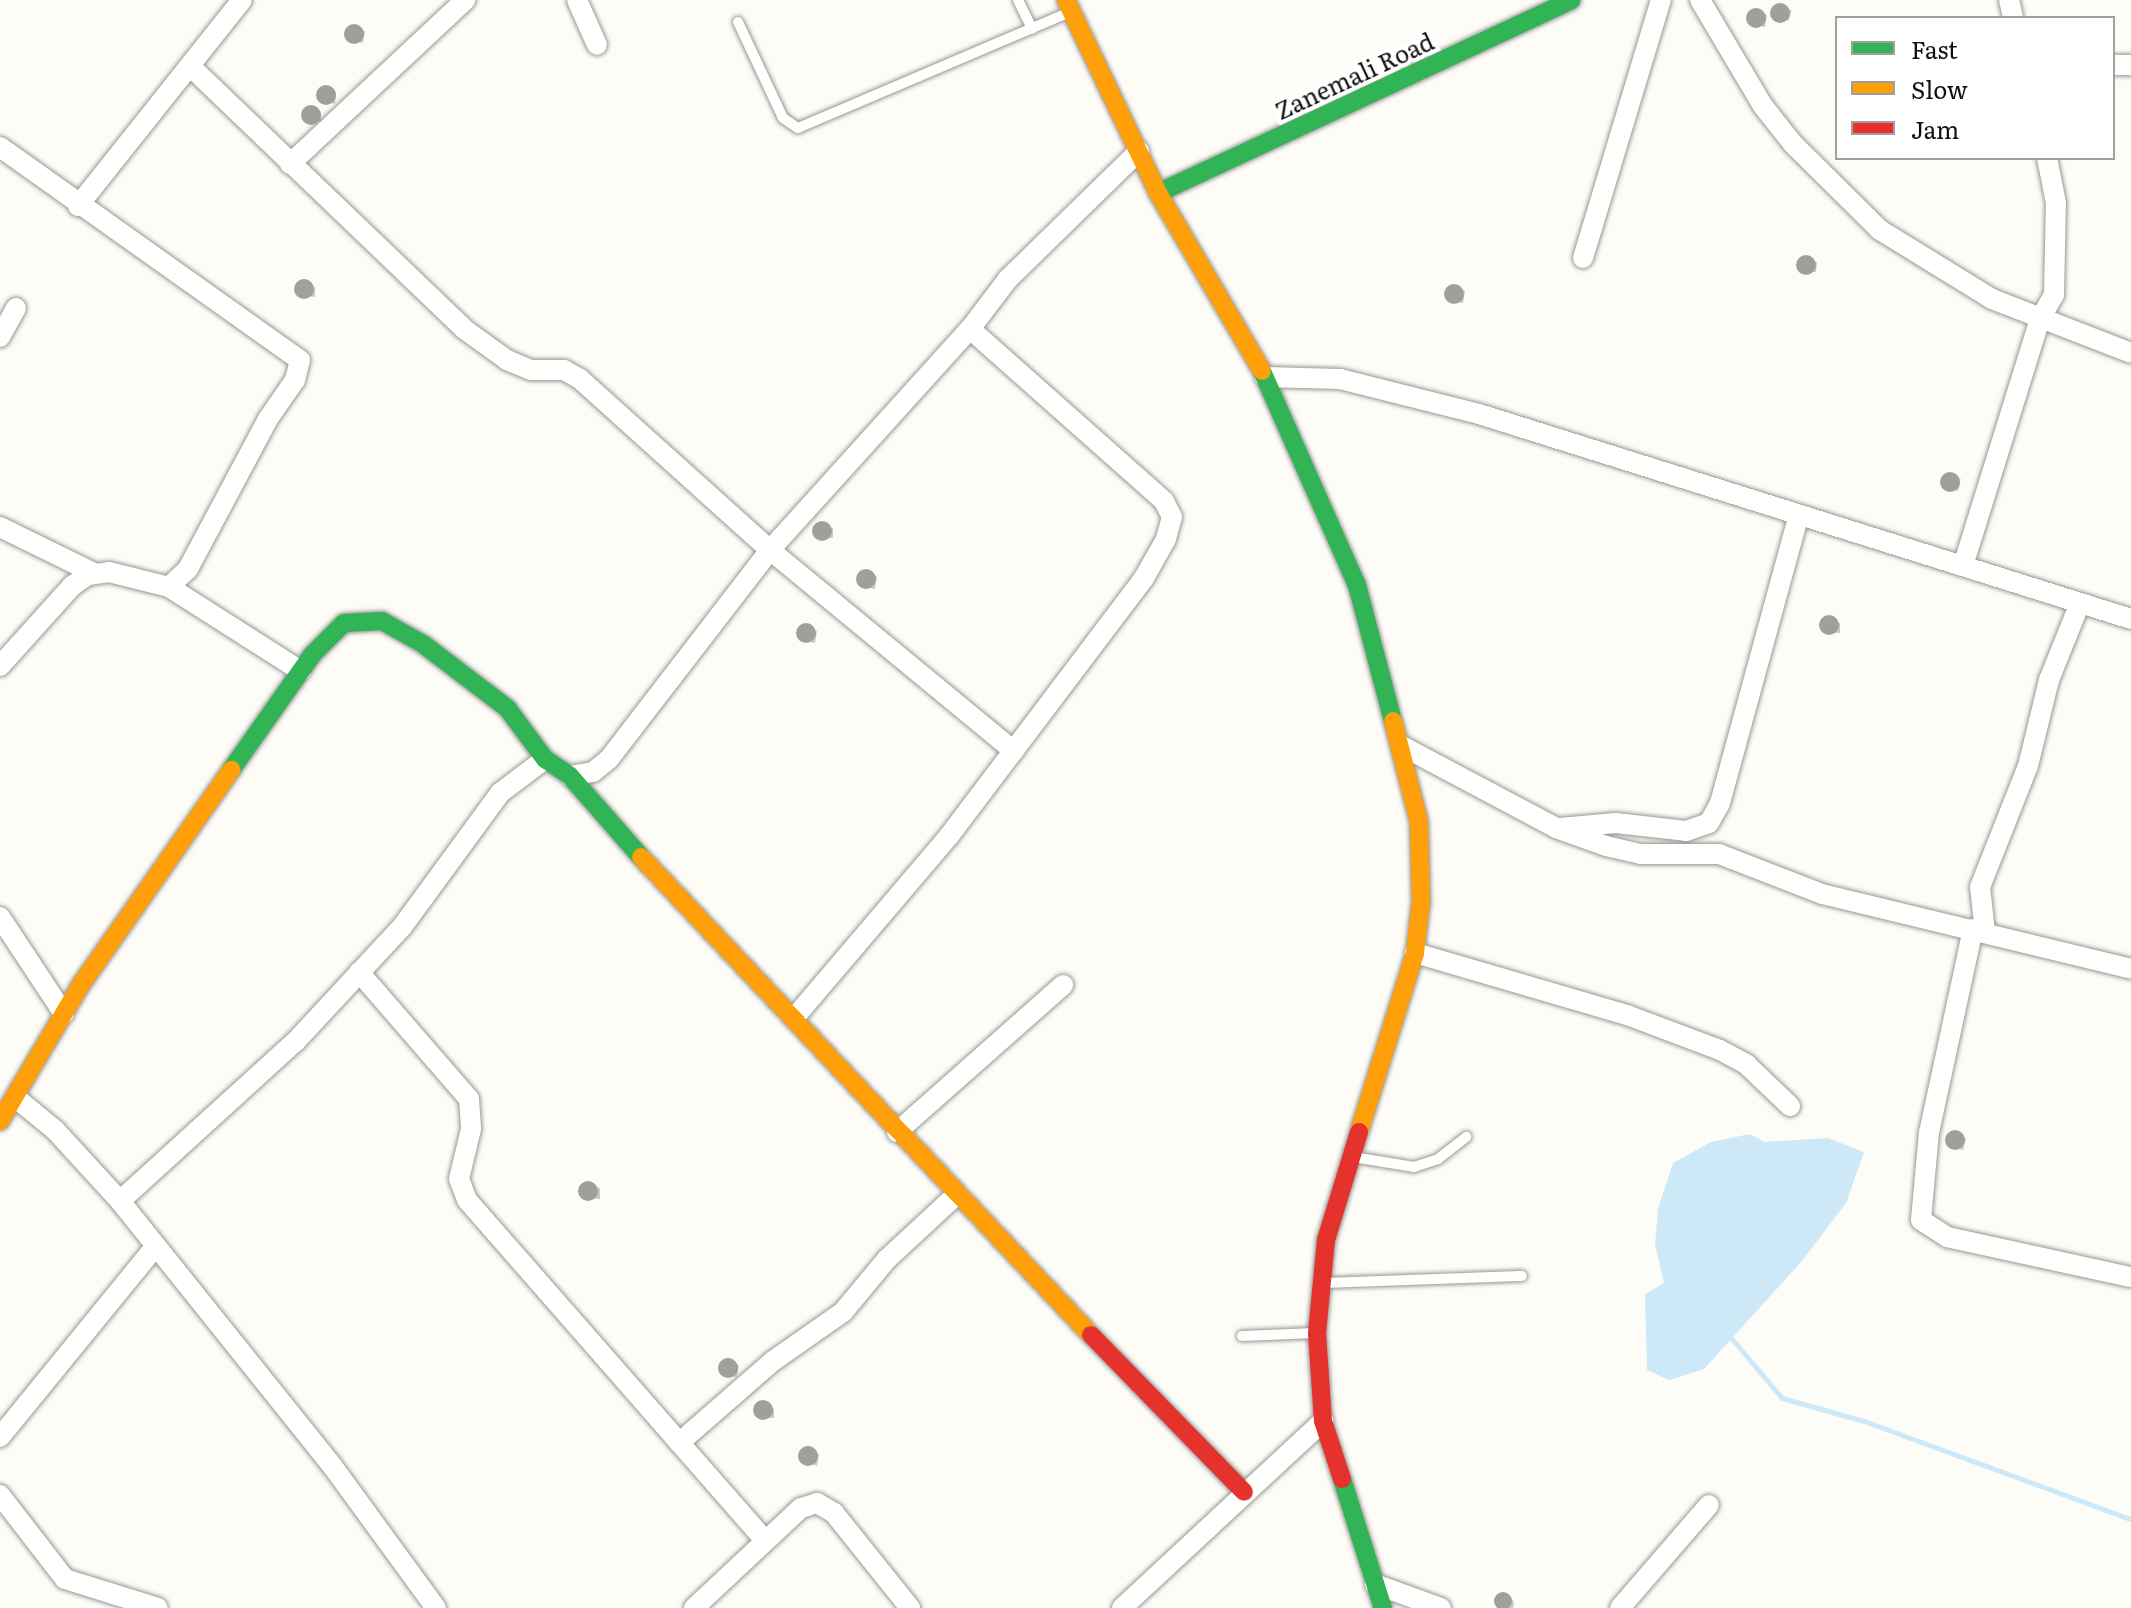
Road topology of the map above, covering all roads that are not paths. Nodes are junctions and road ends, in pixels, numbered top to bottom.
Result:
1 (242, 0) edge
2 (465, 0) edge
3 (577, 0) edge
4 (1018, 0) edge
5 (1571, 0) edge
6 (1661, 0) edge
7 (1700, 0) edge
8 (1069, 6) edge
9 (738, 22) dead end
10 (1032, 29) junction
11 (597, 45) dead end
12 (190, 66) junction
13 (0, 147) edge
14 (1139, 151) junction
15 (2047, 160) edge
16 (290, 164) junction
17 (1158, 193) junction
18 (78, 206) junction
19 (1583, 258) dead end
20 (16, 308) dead end
21 (2040, 319) junction
22 (970, 329) junction
23 (0, 337) edge
24 (2131, 353) edge
25 (1265, 377) junction
26 (1799, 515) junction
27 (0, 527) edge
28 (770, 550) junction
29 (1963, 566) junction
30 (94, 573) junction
31 (169, 587) junction
32 (2080, 603) junction
33 (2131, 619) edge
34 (0, 666) edge
35 (301, 671) junction
36 (1402, 746) junction
37 (1014, 751) junction
38 (545, 759) junction
39 (570, 776) junction
40 (1556, 828) junction
41 (0, 917) edge
42 (1979, 931) junction
43 (1415, 953) junction
44 (2131, 969) edge
45 (359, 972) junction
46 (1063, 985) dead end
47 (64, 1014) junction
48 (795, 1017) junction
49 (1790, 1106) dead end
50 (6, 1111) edge
51 (897, 1132) junction
52 (1466, 1137) dead end
53 (1351, 1156) junction
54 (956, 1195) junction
55 (120, 1201) junction
56 (155, 1247) junction
57 (1522, 1276) dead end
58 (2131, 1277) edge
59 (1320, 1283) junction
60 (1317, 1333) junction
61 (1242, 1336) dead end
62 (1323, 1421) junction
63 (0, 1437) edge
64 (679, 1443) junction
65 (1244, 1492) junction
66 (0, 1495) edge
67 (1709, 1505) dead end
68 (765, 1541) junction
69 (1375, 1584) junction
70 (158, 1608) edge
71 (436, 1608) edge
72 (694, 1608) edge
73 (910, 1608) edge
74 (1122, 1608) edge
75 (1383, 1608) edge
76 (1441, 1608) edge
77 (1620, 1608) edge

1 - 12 street
2 - 16 street
3 - 11 street
4 - 10 lane
5 - 17 street, Zanemali Road
6 - 19 street
7 - 21 street
8 - 10 lane
8 - 14 street
9 - 10 lane
12 - 16 street
12 - 18 street
13 - 18 street
14 - 17 street
14 - 22 street
15 - 21 street
16 - 28 street
17 - 25 street
18 - 31 street
20 - 23 street
21 - 24 street
21 - 29 street
22 - 28 street
22 - 37 street
25 - 26 street
25 - 36 street
26 - 29 street
26 - 40 street
27 - 30 street
28 - 37 street
28 - 39 street
29 - 32 street
30 - 31 street
30 - 34 street
31 - 35 street
32 - 33 street
32 - 42 street
35 - 38 street
35 - 47 street
36 - 40 street
36 - 43 street
37 - 48 street
38 - 39 street
38 - 45 street
39 - 48 street
40 - 42 street
41 - 47 street
42 - 44 street
42 - 58 street
43 - 49 street
43 - 53 street
45 - 55 street
45 - 64 street
46 - 51 street
47 - 50 street
48 - 51 street
50 - 55 street
51 - 54 street
52 - 53 lane
53 - 59 street
54 - 64 street
54 - 65 street
55 - 56 street
56 - 63 street
56 - 71 street
57 - 59 lane
59 - 60 street
60 - 61 lane
60 - 62 street
62 - 65 street
62 - 69 street
64 - 68 street
65 - 74 street
66 - 70 street
67 - 77 street
68 - 72 street
68 - 73 street
69 - 75 street
69 - 76 street

